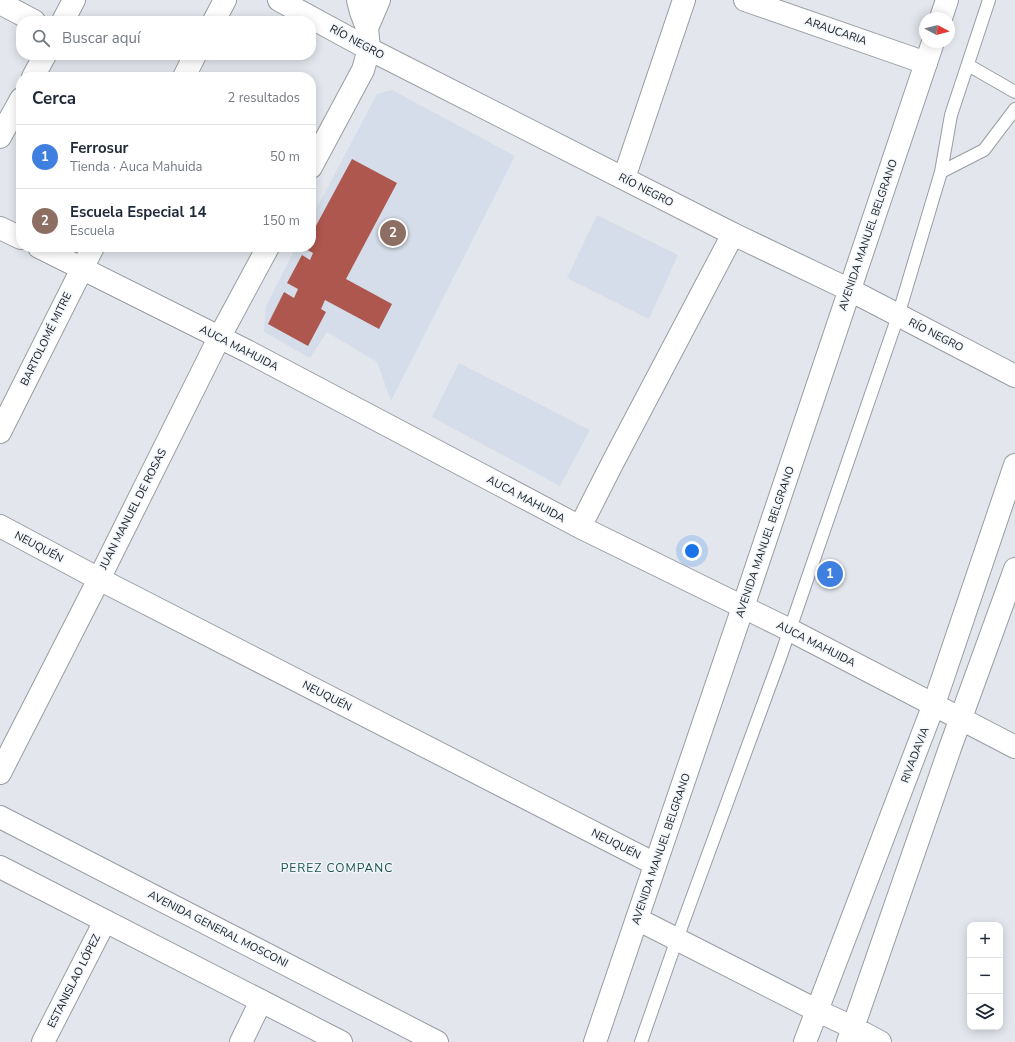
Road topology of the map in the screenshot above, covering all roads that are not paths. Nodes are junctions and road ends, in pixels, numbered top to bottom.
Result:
1 (74, 0) edge
2 (225, 0) edge
3 (279, 0) edge
4 (358, 0) edge
5 (379, 0) edge
6 (684, 0) edge
7 (745, 0) edge
8 (947, 0) edge
9 (989, 0) edge
10 (0, 4) edge
11 (943, 12) edge
12 (24, 16) edge
13 (66, 16) edge
14 (217, 16) edge
15 (316, 16) edge
16 (316, 16) edge
17 (368, 39) junction
18 (931, 48) edge
19 (42, 60) edge
20 (193, 60) edge
21 (926, 63) junction
22 (968, 65) junction
23 (36, 72) edge
24 (187, 72) edge
25 (1015, 92) edge
26 (16, 108) edge
27 (1015, 109) edge
28 (0, 137) edge
29 (316, 158) edge
30 (940, 172) junction
31 (624, 178) junction
32 (0, 228) edge
33 (733, 234) junction
34 (16, 236) edge
35 (49, 252) edge
36 (89, 252) edge
37 (265, 252) edge
38 (81, 268) junction
39 (850, 290) junction
40 (898, 316) junction
41 (219, 338) junction
42 (1015, 376) edge
43 (0, 432) edge
44 (1015, 465) edge
45 (0, 526) edge
46 (580, 527) junction
47 (1015, 569) edge
48 (99, 579) junction
49 (743, 607) junction
50 (790, 630) junction
51 (934, 704) junction
52 (961, 718) junction
53 (1015, 747) edge
54 (0, 773) edge
55 (0, 817) edge
56 (655, 864) junction
57 (0, 866) edge
58 (637, 919) junction
59 (105, 920) junction
60 (677, 939) junction
61 (262, 1001) junction
62 (818, 1011) junction
63 (850, 1035) edge
64 (43, 1042) edge
65 (241, 1042) edge
66 (341, 1042) edge
67 (437, 1042) edge
68 (595, 1042) edge
69 (641, 1042) edge
70 (805, 1042) edge
71 (880, 1042) edge

1 - 13 street
2 - 14 street
3 - 16 street, RÍO NEGRO
4 - 17 street
5 - 17 street
6 - 31 street
7 - 21 street, ARAUCARIA
8 - 11 street
9 - 22 lane
10 - 12 street
15 - 17 street, RÍO NEGRO
17 - 29 street
17 - 31 street, RÍO NEGRO
18 - 21 street, AVENIDA MANUEL BELGRANO
19 - 23 street
20 - 24 street
21 - 39 street, AVENIDA MANUEL BELGRANO
22 - 25 lane
22 - 30 lane
26 - 28 street
27 - 30 lane
30 - 40 lane
31 - 33 street, RÍO NEGRO
32 - 34 street
33 - 39 street, RÍO NEGRO
33 - 46 street
35 - 38 street, AUCA MAHUIDA
36 - 38 street, BARTOLOMÉ MITRE
37 - 41 street, JUAN MANUEL DE ROSAS
38 - 41 street, AUCA MAHUIDA
38 - 43 street, BARTOLOMÉ MITRE
39 - 40 street, RÍO NEGRO
39 - 49 street, AVENIDA MANUEL BELGRANO
40 - 42 street, RÍO NEGRO
40 - 50 lane
41 - 46 street, AUCA MAHUIDA
41 - 48 street, JUAN MANUEL DE ROSAS
44 - 51 street, RIVADAVIA
45 - 48 street, NEUQUÉN
46 - 49 street, AUCA MAHUIDA
47 - 52 street
48 - 54 street, JUAN MANUEL DE ROSAS
48 - 56 street, NEUQUÉN
49 - 50 street, AUCA MAHUIDA
49 - 56 street, AVENIDA MANUEL BELGRANO
50 - 51 street, AUCA MAHUIDA
50 - 60 lane
51 - 52 street, AUCA MAHUIDA
51 - 62 street, RIVADAVIA
52 - 53 street, AUCA MAHUIDA
52 - 63 street
55 - 67 street, AVENIDA GENERAL MOSCONI
56 - 58 street, AVENIDA MANUEL BELGRANO
57 - 59 street
58 - 60 street
58 - 68 street, AVENIDA MANUEL BELGRANO
59 - 61 street
59 - 64 street, ESTANISLAO LÓPEZ
60 - 62 street
60 - 69 lane
61 - 65 street
61 - 66 street
62 - 63 street
62 - 70 street, RIVADAVIA
63 - 71 street

